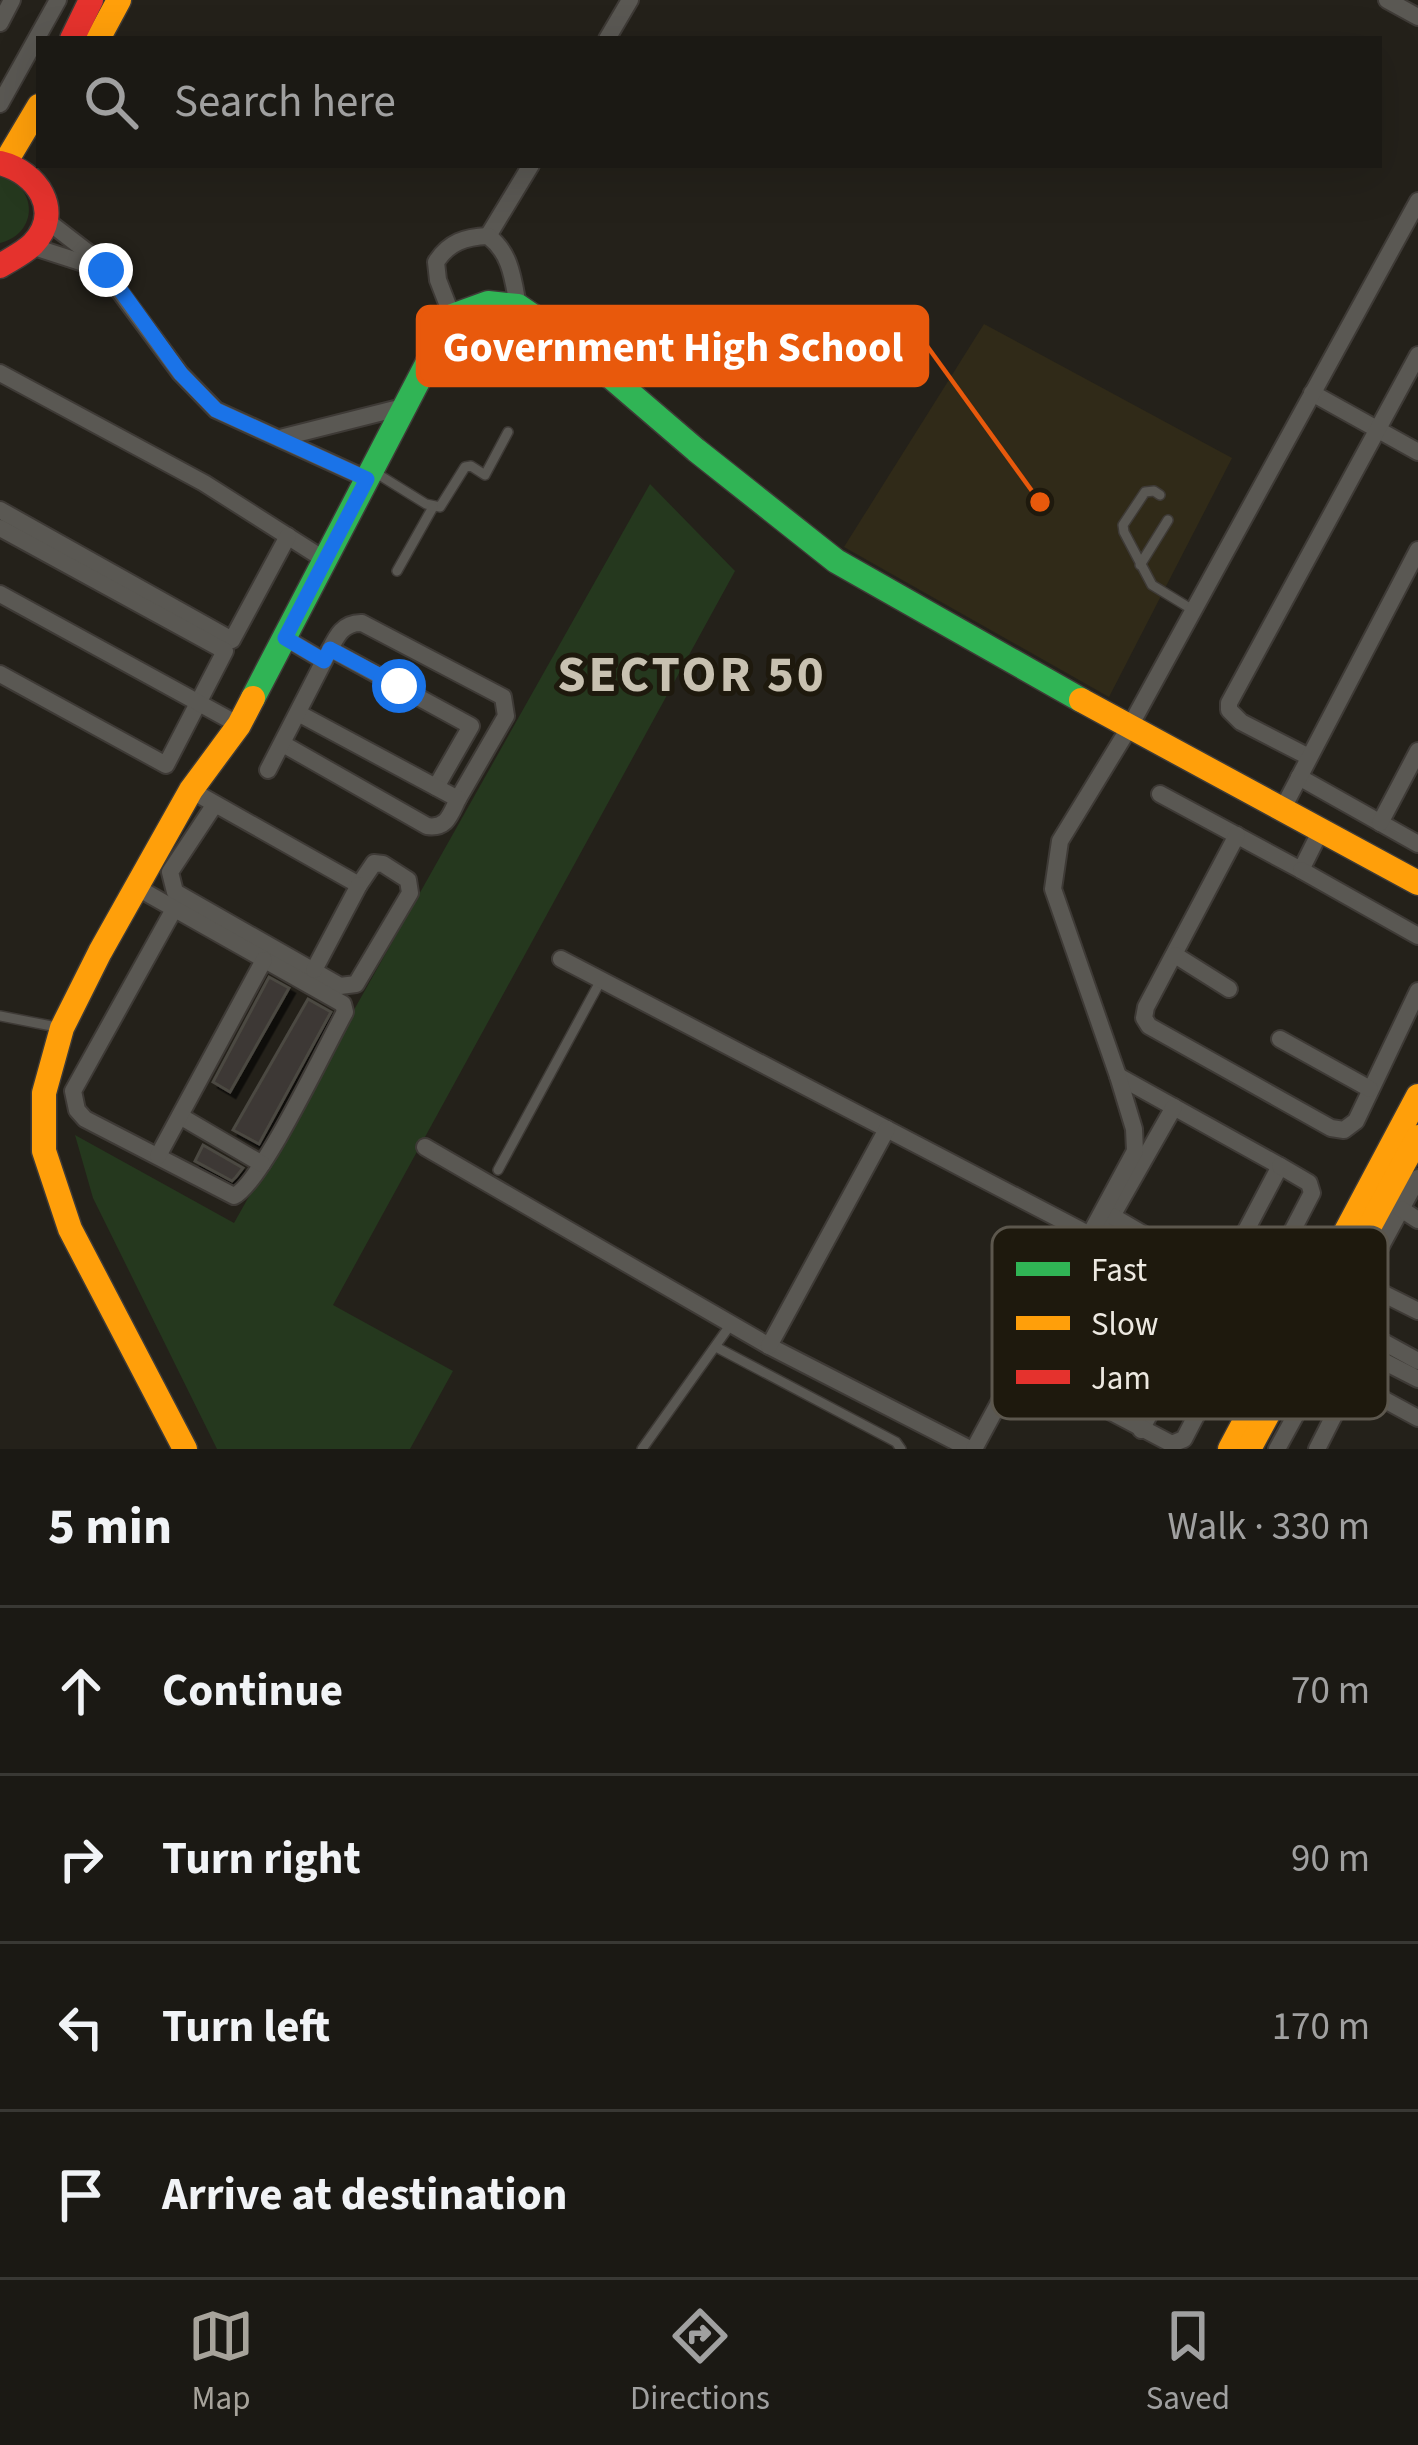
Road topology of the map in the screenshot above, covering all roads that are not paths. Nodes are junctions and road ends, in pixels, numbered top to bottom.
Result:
1 (12, 0) edge
2 (58, 0) edge
3 (91, 0) edge
4 (119, 0) edge
5 (630, 0) edge
6 (1387, 0) edge
7 (1418, 17) edge
8 (0, 22) edge
9 (38, 36) edge
10 (73, 36) edge
11 (100, 36) edge
12 (609, 36) edge
13 (36, 39) edge
14 (0, 104) edge
15 (36, 111) edge
16 (2, 164) edge
17 (529, 168) edge
18 (38, 172) edge
19 (1418, 201) edge
20 (46, 220) junction
21 (488, 236) junction
22 (12, 256) edge
23 (106, 270) junction
24 (518, 306) junction
25 (452, 316) junction
26 (1418, 355) edge
27 (0, 373) edge
28 (1312, 394) junction
29 (403, 407) junction
30 (1378, 429) junction
31 (508, 432) dead end
32 (279, 438) junction
33 (1418, 452) edge
34 (369, 475) junction
35 (1160, 495) dead end
36 (433, 507) junction
37 (0, 510) edge
38 (1168, 520) dead end
39 (0, 528) edge
40 (288, 536) junction
41 (1418, 550) edge
42 (325, 560) junction
43 (1140, 565) junction
44 (397, 571) dead end
45 (0, 594) edge
46 (1193, 610) junction
47 (285, 638) junction
48 (327, 655) junction
49 (0, 674) edge
50 (200, 701) junction
51 (298, 713) junction
52 (239, 725) junction
53 (1129, 728) junction
54 (283, 744) junction
55 (1418, 751) edge
56 (1310, 758) junction
57 (268, 770) dead end
58 (1299, 777) junction
59 (436, 787) junction
60 (191, 790) junction
61 (1160, 794) dead end
62 (458, 799) junction
63 (215, 804) junction
64 (1282, 810) junction
65 (1380, 823) junction
66 (1321, 830) junction
67 (1237, 836) junction
68 (1418, 844) edge
69 (1301, 870) junction
70 (359, 885) junction
71 (1417, 885) edge
72 (136, 887) junction
73 (172, 910) junction
74 (1418, 936) edge
75 (1175, 955) junction
76 (264, 959) junction
77 (561, 959) dead end
78 (314, 970) junction
79 (601, 980) junction
80 (1229, 989) dead end
81 (1418, 991) edge
82 (0, 1016) edge
83 (62, 1028) junction
84 (1280, 1039) dead end
85 (1118, 1076) junction
86 (1370, 1089) junction
87 (1418, 1096) edge
88 (1174, 1107) junction
89 (180, 1116) junction
90 (887, 1129) junction
91 (1418, 1137) edge
92 (425, 1147) dead end
93 (158, 1156) junction
94 (262, 1164) junction
95 (1280, 1166) junction
96 (498, 1170) dead end
97 (1418, 1178) edge
98 (1401, 1209) junction
99 (1112, 1216) junction
100 (1418, 1220) edge
101 (1076, 1227) edge
102 (1094, 1227) edge
103 (1107, 1227) edge
104 (1131, 1227) edge
105 (1248, 1227) edge
106 (1295, 1227) edge
107 (1348, 1227) edge
108 (1369, 1227) edge
109 (1388, 1232) edge
110 (1388, 1296) edge
111 (1418, 1311) edge
112 (731, 1324) junction
113 (1388, 1344) edge
114 (769, 1346) junction
115 (716, 1347) junction
116 (1418, 1361) edge
117 (1388, 1364) edge
118 (1418, 1379) edge
119 (1388, 1402) edge
120 (992, 1413) edge
121 (1418, 1418) edge
122 (1121, 1419) edge
123 (1147, 1419) edge
124 (1194, 1419) edge
125 (1246, 1419) edge
126 (1265, 1419) edge
127 (1293, 1419) edge
128 (1332, 1419) edge
129 (1141, 1430) junction
130 (185, 1449) edge
131 (642, 1449) edge
132 (901, 1449) edge
133 (972, 1449) edge
134 (1230, 1449) edge
135 (1249, 1449) edge
136 (1277, 1449) edge
137 (1317, 1449) edge

1 - 8 street
2 - 9 street
3 - 10 street
4 - 11 street
5 - 12 street
6 - 7 street
13 - 14 street
15 - 16 street
16 - 18 street
17 - 21 street
18 - 20 street
19 - 28 street
20 - 22 street
20 - 23 street
21 - 24 street
21 - 25 street
22 - 23 street
23 - 32 street
24 - 25 street
24 - 53 street
25 - 29 street
26 - 30 street
27 - 40 street
28 - 30 street
28 - 46 street
29 - 32 street
29 - 34 street
30 - 33 street
30 - 56 street
31 - 36 lane
32 - 34 street
34 - 36 lane
34 - 42 street
35 - 43 lane
36 - 44 lane
37 - 40 street
38 - 43 lane
39 - 50 street
40 - 42 street
41 - 56 street
42 - 47 street
43 - 46 lane
45 - 50 street
46 - 53 street
47 - 48 street
47 - 52 street
48 - 51 street
48 - 59 street
48 - 62 street
49 - 50 street
50 - 52 street
51 - 54 street
51 - 59 street
52 - 60 street
53 - 64 street
53 - 85 street
54 - 57 street
54 - 62 street
55 - 65 street
56 - 58 street
58 - 64 street
58 - 65 street
59 - 62 street
60 - 63 street
60 - 72 street
61 - 67 street
63 - 70 street
63 - 78 street
64 - 66 street
65 - 68 street
66 - 69 street
66 - 71 street
67 - 69 street
67 - 75 street
69 - 74 street
70 - 78 street
70 - 78 street
72 - 73 street
72 - 83 street
73 - 76 street
73 - 93 street
75 - 80 street
75 - 86 street
76 - 89 street
76 - 94 street
77 - 79 street
79 - 90 street
79 - 96 lane
81 - 86 street
82 - 83 lane
83 - 130 street
84 - 86 street
85 - 88 street
85 - 102 street
87 - 107 street
88 - 95 street
88 - 99 street
89 - 93 street
89 - 94 street
90 - 101 street
90 - 114 street
91 - 108 street
92 - 112 street
93 - 94 street
95 - 105 street
95 - 106 street
97 - 98 street
98 - 100 street
98 - 109 street
99 - 103 street
99 - 104 street
110 - 111 street
112 - 114 street
112 - 115 lane
113 - 116 street
114 - 133 street
115 - 131 lane
115 - 132 lane
117 - 118 street
119 - 121 street
120 - 133 street
122 - 129 street
123 - 129 street
124 - 129 street
125 - 134 street
126 - 135 street
127 - 136 street
128 - 137 street

